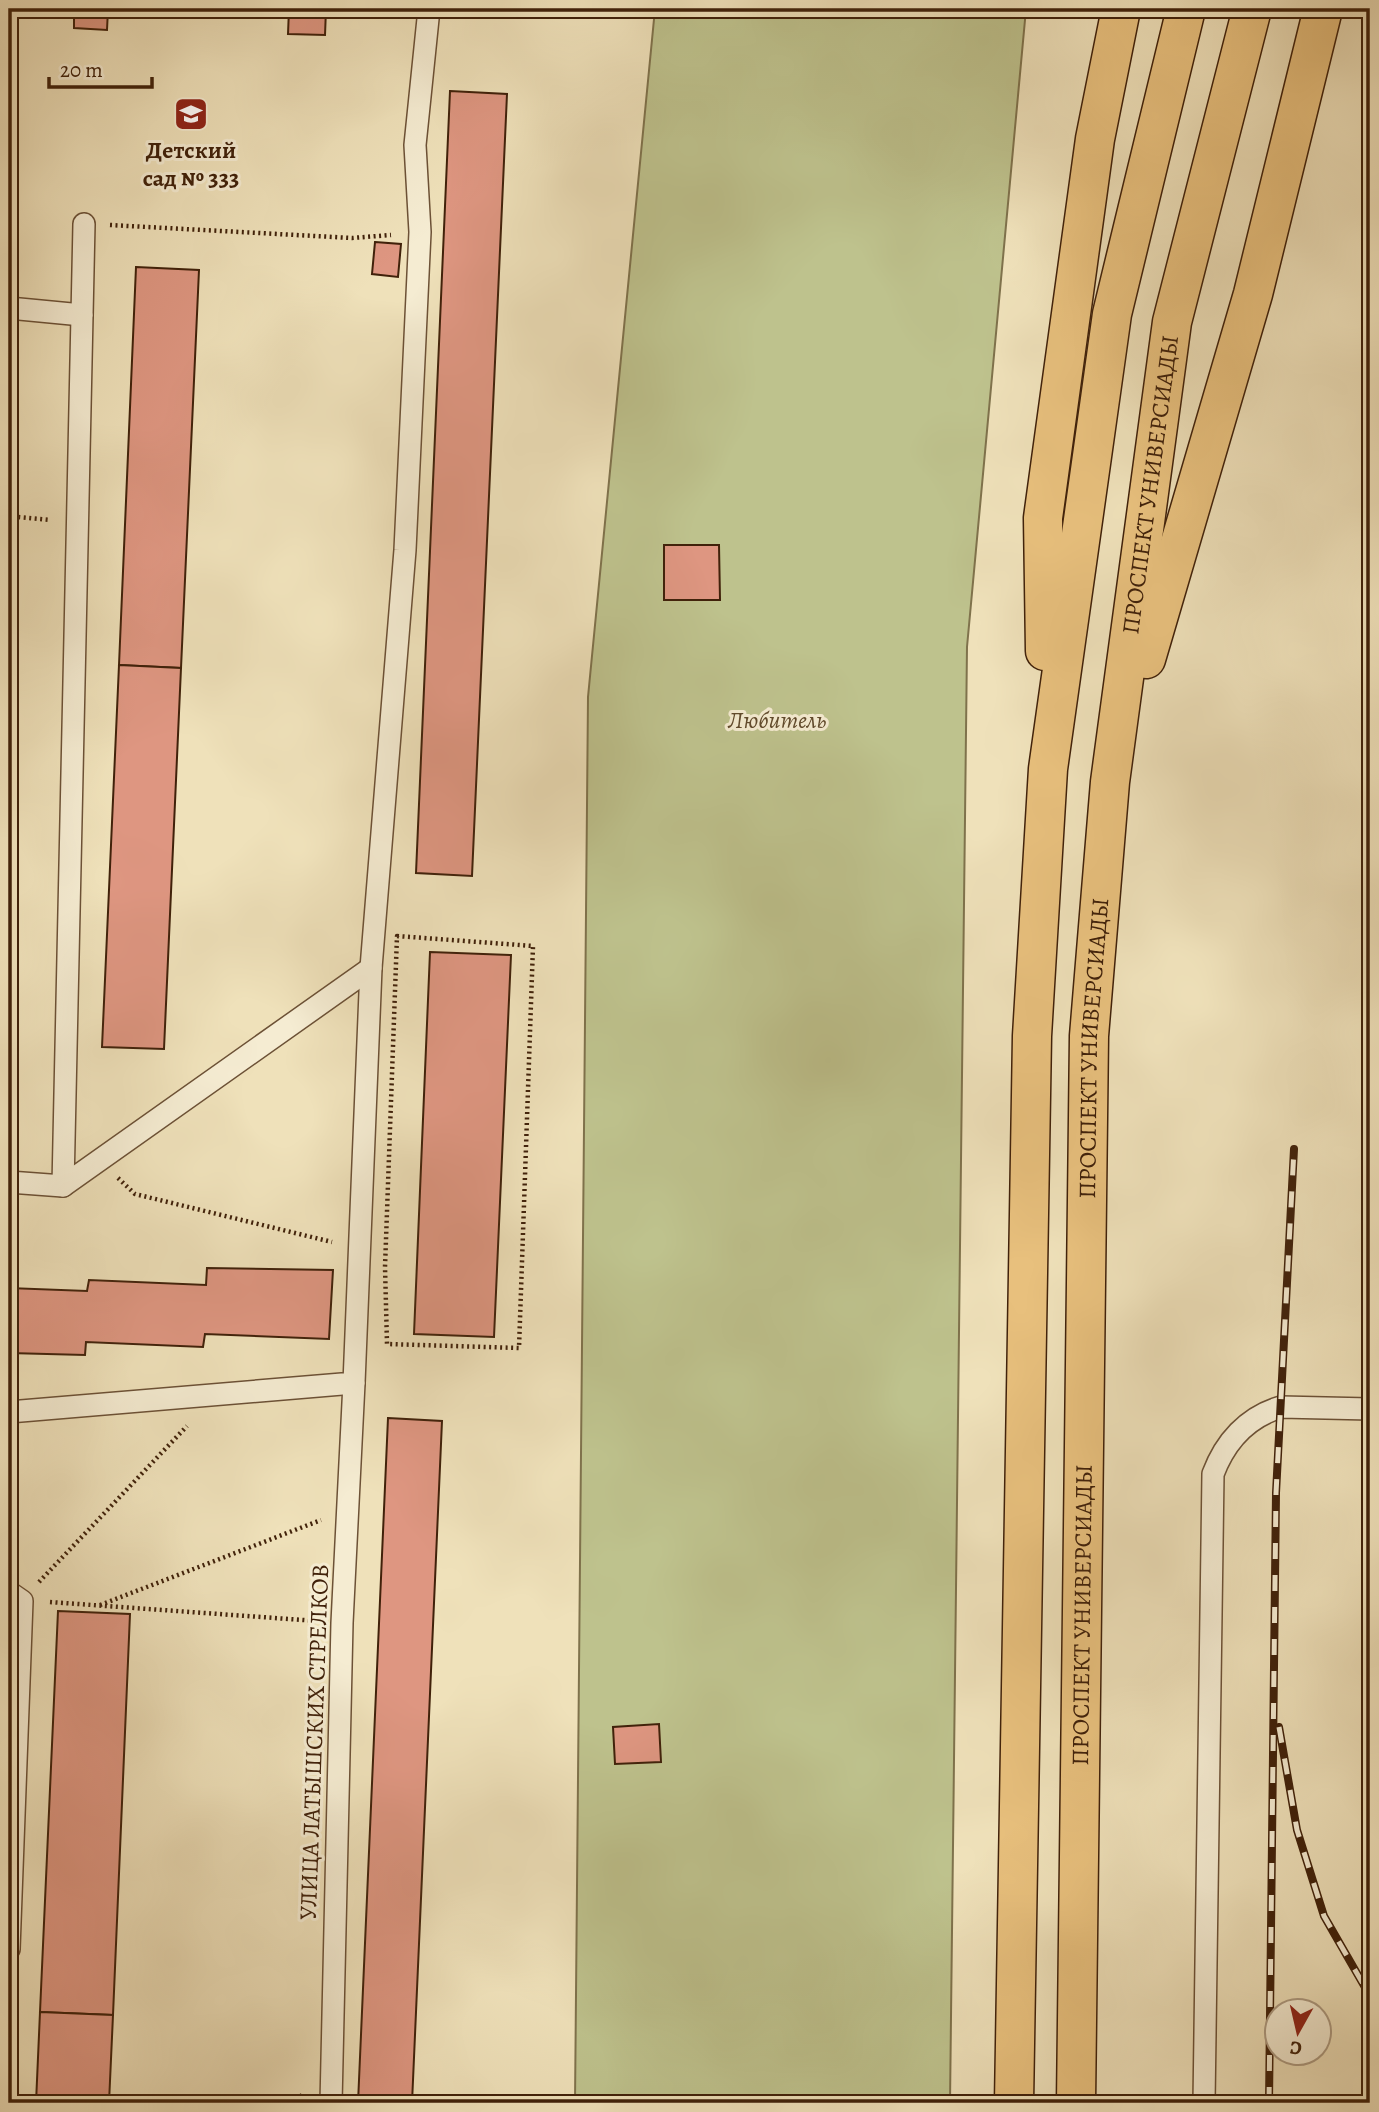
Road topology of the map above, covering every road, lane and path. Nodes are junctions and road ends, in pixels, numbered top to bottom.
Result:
1 (429, 9) edge
2 (1121, 9) edge
3 (1186, 9) edge
4 (1252, 9) edge
5 (1323, 9) edge
6 (84, 224) joint
7 (420, 232) junction
8 (9, 308) edge
9 (82, 315) junction
10 (9, 504) edge
11 (78, 523) junction
12 (1048, 769) junction
13 (1110, 782) junction
14 (397, 936) dead end
15 (371, 968) junction
16 (100, 1160) junction
17 (9, 1182) edge
18 (63, 1186) junction
19 (360, 1249) junction
20 (387, 1344) dead end
21 (355, 1383) junction
22 (217, 1394) junction
23 (1370, 1409) edge
24 (9, 1412) edge
25 (348, 1510) junction
26 (15, 1597) edge
27 (99, 1606) junction
28 (342, 1623) junction
29 (9, 1949) edge
30 (331, 2103) edge
31 (1014, 2103) edge
32 (1076, 2103) edge
33 (1204, 2103) edge

1 - 7 lane, УЛИЦА ЛАТЫШСКИХ СТРЕЛКОВ
2 - 12 main road
3 - 12 main road
4 - 13 main road, ПРОСПЕКТ УНИВЕРСИАДЫ
5 - 13 main road
6 - 7 path
6 - 9 lane
7 - 15 lane, УЛИЦА ЛАТЫШСКИХ СТРЕЛКОВ
8 - 9 lane
9 - 11 lane
10 - 11 path
11 - 18 lane
12 - 31 main road
13 - 32 main road, ПРОСПЕКТ УНИВЕРСИАДЫ
14 - 20 path
15 - 16 lane
15 - 19 lane, УЛИЦА ЛАТЫШСКИХ СТРЕЛКОВ
16 - 18 lane
16 - 19 path
17 - 18 lane
19 - 21 lane, УЛИЦА ЛАТЫШСКИХ СТРЕЛКОВ
21 - 22 lane
21 - 25 lane, УЛИЦА ЛАТЫШСКИХ СТРЕЛКОВ
22 - 24 lane
22 - 26 path
23 - 33 lane
25 - 27 path
25 - 28 lane, УЛИЦА ЛАТЫШСКИХ СТРЕЛКОВ
26 - 27 path
26 - 29 lane
27 - 28 path
28 - 30 lane, УЛИЦА ЛАТЫШСКИХ СТРЕЛКОВ

